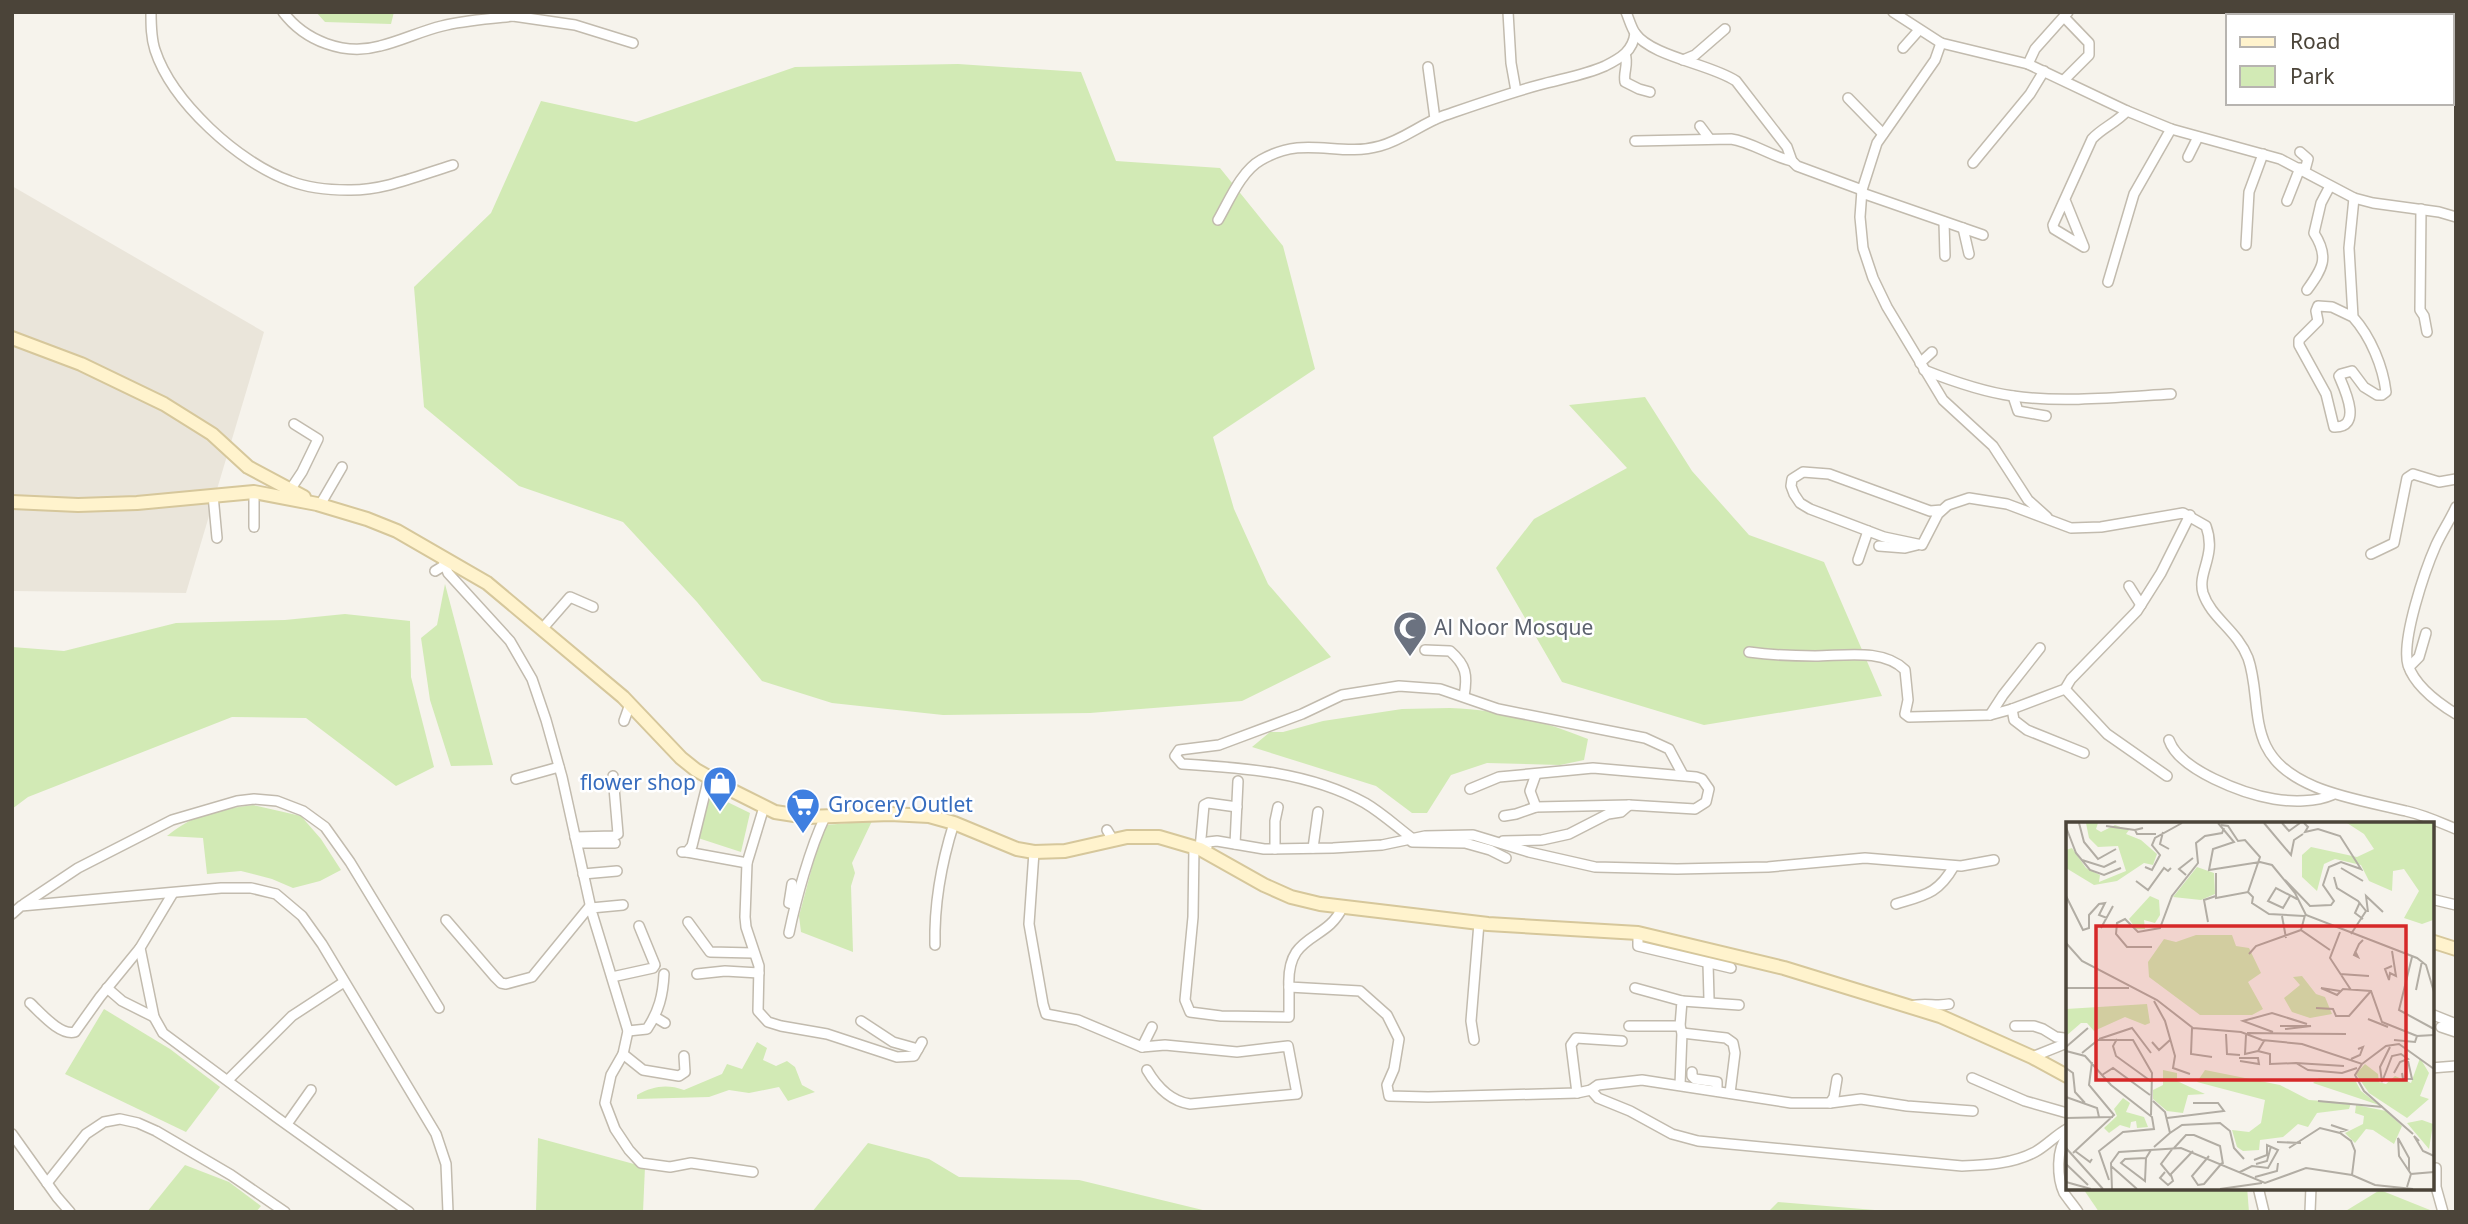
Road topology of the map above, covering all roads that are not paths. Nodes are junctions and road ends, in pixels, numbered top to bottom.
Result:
1 (151, 12) edge
2 (283, 12) edge
3 (1508, 12) edge
4 (1626, 12) edge
5 (1893, 12) edge
6 (513, 14) edge
7 (2066, 15) edge
8 (1725, 29) dead end
9 (1919, 30) junction
10 (1635, 33) junction
11 (633, 43) dead end
12 (1941, 43) junction
13 (1903, 48) dead end
14 (1625, 54) junction
15 (1683, 60) junction
16 (2028, 64) junction
17 (1428, 67) dead end
18 (2044, 71) junction
19 (2064, 80) junction
20 (1516, 91) junction
21 (1650, 92) dead end
22 (1848, 98) dead end
23 (2127, 111) junction
24 (1434, 119) junction
25 (1700, 126) dead end
26 (2171, 129) junction
27 (1883, 134) junction
28 (2197, 136) junction
29 (1709, 138) junction
30 (1635, 141) dead end
31 (2300, 152) dead end
32 (2263, 154) junction
33 (2188, 157) dead end
34 (1792, 161) junction
35 (1973, 163) dead end
36 (453, 165) dead end
37 (2302, 169) junction
38 (2330, 186) junction
39 (1862, 192) junction
40 (2354, 198) junction
41 (2065, 200) junction
42 (2287, 201) dead end
43 (2421, 209) junction
44 (2456, 217) edge
45 (1219, 220) dead end
46 (1944, 222) junction
47 (1963, 228) junction
48 (1983, 235) dead end
49 (2246, 245) dead end
50 (1969, 254) dead end
51 (1945, 256) dead end
52 (2108, 282) dead end
53 (2307, 290) dead end
54 (2353, 317) junction
55 (2427, 332) dead end
56 (12, 338) edge
57 (1932, 352) dead end
58 (1922, 367) junction
59 (2171, 394) dead end
60 (2013, 396) junction
61 (2046, 416) dead end
62 (294, 424) dead end
63 (248, 467) junction
64 (342, 467) dead end
65 (2456, 479) edge
66 (290, 490) junction
67 (250, 492) junction
68 (213, 495) junction
69 (2028, 500) junction
70 (12, 502) edge
71 (318, 504) junction
72 (2456, 507) edge
73 (2022, 509) junction
74 (1942, 510) junction
75 (2190, 515) junction
76 (2052, 521) junction
77 (254, 527) dead end
78 (1868, 531) junction
79 (217, 538) dead end
80 (1919, 544) junction
81 (1879, 546) dead end
82 (2371, 554) dead end
83 (1858, 559) dead end
84 (444, 561) junction
85 (435, 571) dead end
86 (2129, 586) dead end
87 (2141, 605) junction
88 (593, 607) dead end
89 (543, 628) junction
90 (2426, 633) dead end
91 (2040, 648) dead end
92 (1425, 650) dead end
93 (1749, 652) dead end
94 (2409, 667) junction
95 (2065, 689) junction
96 (1464, 696) junction
97 (629, 704) junction
98 (2012, 709) junction
99 (1990, 715) junction
100 (2456, 715) edge
101 (624, 721) dead end
102 (2169, 740) dead end
103 (2084, 753) dead end
104 (559, 767) junction
105 (1536, 774) junction
106 (1683, 775) junction
107 (613, 776) dead end
108 (2166, 776) dead end
109 (709, 777) junction
110 (516, 779) dead end
111 (1238, 781) dead end
112 (1470, 789) dead end
113 (2332, 795) junction
114 (1629, 805) junction
115 (764, 807) junction
116 (1237, 807) junction
117 (1278, 807) dead end
118 (1536, 807) junction
119 (1318, 812) dead end
120 (1504, 816) dead end
121 (825, 817) junction
122 (954, 823) junction
123 (2456, 829) edge
124 (1410, 839) junction
125 (576, 840) junction
126 (1496, 841) junction
127 (615, 842) dead end
128 (1235, 844) junction
129 (1313, 848) junction
130 (1200, 849) junction
131 (1275, 849) junction
132 (1034, 852) junction
133 (1506, 858) dead end
134 (1994, 860) dead end
135 (747, 863) junction
136 (1954, 866) junction
137 (617, 871) dead end
138 (583, 874) junction
139 (792, 884) dead end
140 (173, 893) junction
141 (2433, 899) edge
142 (1896, 904) dead end
143 (624, 905) dead end
144 (795, 905) junction
145 (2456, 905) edge
146 (21, 906) junction
147 (591, 907) junction
148 (1342, 908) junction
149 (12, 914) edge
150 (446, 920) dead end
151 (688, 922) dead end
152 (1479, 923) junction
153 (639, 926) dead end
154 (789, 933) dead end
155 (1637, 933) junction
156 (2433, 942) edge
157 (935, 945) dead end
158 (141, 948) junction
159 (2456, 950) edge
160 (753, 953) junction
161 (1708, 963) junction
162 (1731, 968) dead end
163 (759, 973) junction
164 (664, 974) dead end
165 (696, 974) dead end
166 (612, 977) junction
167 (344, 982) junction
168 (107, 988) junction
169 (1289, 988) junction
170 (1635, 988) dead end
171 (1710, 999) dead end
172 (1682, 1001) junction
173 (30, 1003) dead end
174 (1949, 1003) dead end
175 (1739, 1005) dead end
176 (1909, 1007) junction
177 (439, 1008) dead end
178 (2433, 1015) edge
179 (154, 1017) junction
180 (654, 1017) junction
181 (861, 1021) dead end
182 (665, 1023) dead end
183 (2456, 1024) edge
184 (1629, 1026) dead end
185 (2015, 1026) dead end
186 (1152, 1027) dead end
187 (2441, 1027) dead end
188 (1681, 1030) junction
189 (628, 1031) junction
190 (2456, 1032) edge
191 (1474, 1040) dead end
192 (1622, 1041) dead end
193 (2066, 1043) edge
194 (1142, 1047) junction
195 (623, 1054) junction
196 (684, 1056) dead end
197 (2032, 1057) junction
198 (2456, 1066) edge
199 (2433, 1068) edge
200 (1147, 1070) dead end
201 (1692, 1072) dead end
202 (2066, 1075) edge
203 (1972, 1078) dead end
204 (1837, 1079) dead end
205 (228, 1080) junction
206 (1680, 1085) junction
207 (311, 1090) dead end
208 (1591, 1090) junction
209 (1717, 1091) junction
210 (1577, 1093) junction
211 (1730, 1093) junction
212 (1830, 1103) junction
213 (1973, 1111) dead end
214 (2066, 1113) edge
215 (287, 1124) junction
216 (2066, 1130) edge
217 (12, 1134) edge
218 (2066, 1139) edge
219 (2436, 1168) dead end
220 (753, 1171) dead end
221 (47, 1183) junction
222 (2258, 1189) edge
223 (2311, 1189) edge
224 (70, 1212) edge
225 (285, 1212) edge
226 (409, 1212) edge
227 (448, 1212) edge
228 (2078, 1212) edge
229 (2264, 1212) edge
230 (2310, 1212) edge
231 (2443, 1212) edge

1 - 36 street
2 - 6 street
3 - 20 street
4 - 10 street
5 - 9 street
6 - 11 street
7 - 16 street
7 - 19 street
8 - 15 street
9 - 12 street
9 - 13 street
10 - 14 street
10 - 15 street
12 - 16 street
12 - 27 street
14 - 20 street
14 - 21 street
15 - 34 street
16 - 18 street
17 - 24 street
18 - 19 street
18 - 35 street
19 - 23 street
20 - 24 street
22 - 27 street
23 - 26 street
23 - 41 street
24 - 45 street
25 - 29 street
26 - 28 street
26 - 52 street
27 - 39 street
28 - 32 street
28 - 33 street
29 - 30 street
29 - 34 street
31 - 37 street
32 - 37 street
32 - 49 street
34 - 39 street
37 - 38 street
37 - 42 street
38 - 40 street
38 - 53 street
39 - 46 street
39 - 58 street
40 - 43 street
40 - 54 street
41 - 41 street
43 - 44 street
43 - 55 street
46 - 47 street
46 - 51 street
47 - 48 street
47 - 50 street
54 - 54 street
56 - 63 main road
57 - 58 street
58 - 60 street
58 - 69 street
59 - 60 street
60 - 61 street
62 - 66 street
63 - 66 main road
63 - 67 main road
64 - 71 street
65 - 82 street
66 - 71 main road
67 - 68 main road
67 - 71 main road
67 - 77 street
68 - 70 main road
68 - 79 street
69 - 73 street
69 - 76 street
71 - 84 main road
72 - 94 street
73 - 74 street
73 - 76 street
74 - 78 street
74 - 80 street
75 - 76 street
75 - 87 street
75 - 113 street
78 - 80 street
78 - 83 street
80 - 81 street
84 - 85 street
84 - 89 main road
84 - 104 street
86 - 87 street
87 - 95 street
88 - 89 street
89 - 97 main road
90 - 94 street
91 - 99 street
92 - 96 street
93 - 99 street
94 - 100 street
95 - 98 street
95 - 108 street
96 - 106 street
96 - 124 street
97 - 101 street
97 - 109 main road
98 - 99 street
98 - 103 street
102 - 113 street
104 - 110 street
104 - 125 street
105 - 106 street
105 - 112 street
105 - 118 street
106 - 114 street
107 - 125 street
109 - 115 main road
109 - 135 street
111 - 116 street
113 - 123 street
114 - 118 street
114 - 126 street
115 - 121 main road
115 - 135 street
116 - 128 street
116 - 130 street
117 - 131 street
118 - 120 street
119 - 129 street
121 - 122 main road
121 - 144 street
122 - 132 main road
122 - 157 street
124 - 126 street
124 - 129 street
124 - 133 street
125 - 127 street
125 - 138 street
126 - 136 street
128 - 130 street
128 - 131 street
129 - 131 street
130 - 132 main road
130 - 148 main road
130 - 169 street
132 - 194 street
134 - 136 street
135 - 160 street
136 - 142 street
137 - 138 street
138 - 147 street
139 - 144 street
140 - 146 street
140 - 158 street
140 - 167 street
141 - 145 street
143 - 147 street
144 - 154 street
146 - 149 street
146 - 177 street
147 - 150 street
147 - 166 street
148 - 152 main road
148 - 169 street
151 - 160 street
152 - 155 main road
152 - 191 street
153 - 166 street
155 - 161 street
155 - 176 main road
156 - 159 main road
158 - 168 street
158 - 179 street
160 - 163 street
161 - 162 street
161 - 171 street
163 - 165 street
163 - 181 street
164 - 180 street
166 - 189 street
167 - 205 street
167 - 227 street
168 - 173 street
168 - 179 street
169 - 210 street
170 - 172 street
172 - 175 street
172 - 188 street
174 - 176 street
176 - 197 main road
178 - 183 street
179 - 205 street
180 - 182 street
180 - 189 street
184 - 188 street
185 - 193 street
186 - 194 street
187 - 190 street
188 - 206 street
188 - 211 street
189 - 195 street
192 - 210 street
193 - 197 street
194 - 200 street
195 - 196 street
195 - 220 street
197 - 202 main road
198 - 199 street
201 - 209 street
203 - 214 street
204 - 212 street
205 - 215 street
206 - 208 street
206 - 209 street
207 - 215 street
208 - 210 street
208 - 216 street
209 - 211 street
211 - 212 street
212 - 213 street
215 - 226 street
217 - 221 street
218 - 228 street
219 - 231 street
221 - 224 street
221 - 225 street
222 - 229 street
223 - 230 street

